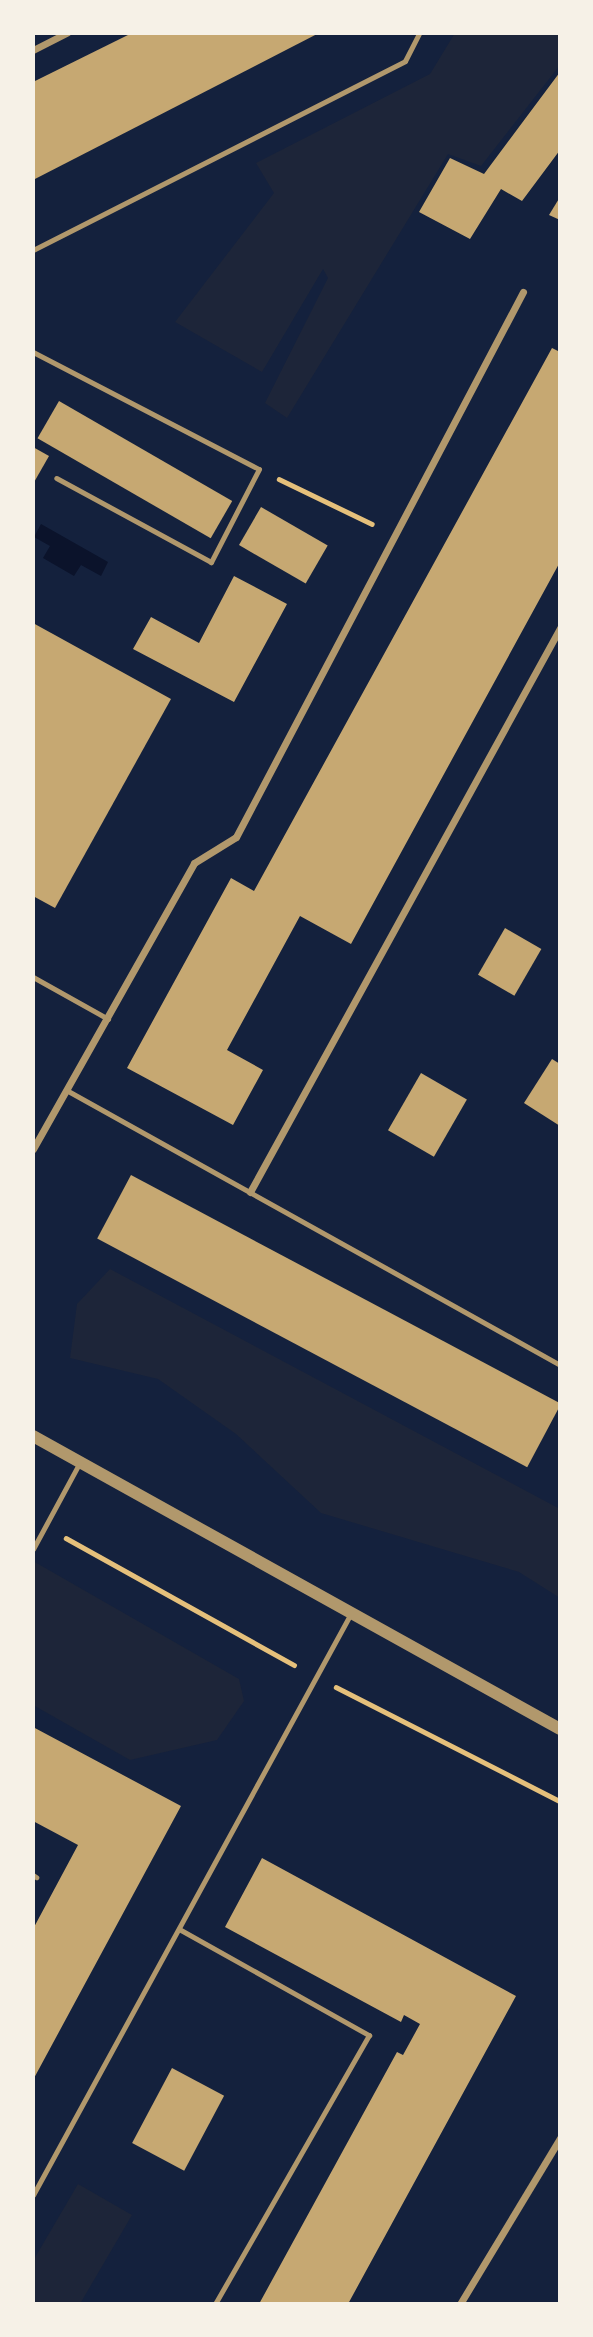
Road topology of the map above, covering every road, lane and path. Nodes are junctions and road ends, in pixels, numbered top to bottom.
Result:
1 (67, 33) edge
2 (419, 33) edge
3 (33, 50) edge
4 (33, 250) edge
5 (523, 292) dead end
6 (33, 352) edge
7 (259, 470) junction
8 (57, 478) dead end
9 (393, 535) junction
10 (560, 628) edge
11 (33, 977) edge
12 (108, 1019) junction
13 (68, 1091) junction
14 (33, 1149) edge
15 (250, 1192) junction
16 (560, 1365) edge
17 (33, 1436) edge
18 (80, 1462) junction
19 (33, 1549) edge
20 (351, 1614) junction
21 (560, 1729) edge
22 (179, 1929) junction
23 (560, 2138) edge
24 (33, 2195) edge
25 (215, 2304) edge
26 (460, 2304) edge

1 - 3 street
2 - 4 lane
5 - 9 street
6 - 7 lane
7 - 8 lane
7 - 9 path
9 - 12 street
10 - 15 street
11 - 12 lane
12 - 13 street
13 - 14 street
13 - 15 lane
15 - 16 lane
17 - 18 street
18 - 19 lane
18 - 20 street
20 - 21 street
20 - 22 lane
22 - 24 lane
22 - 25 lane
23 - 26 street

